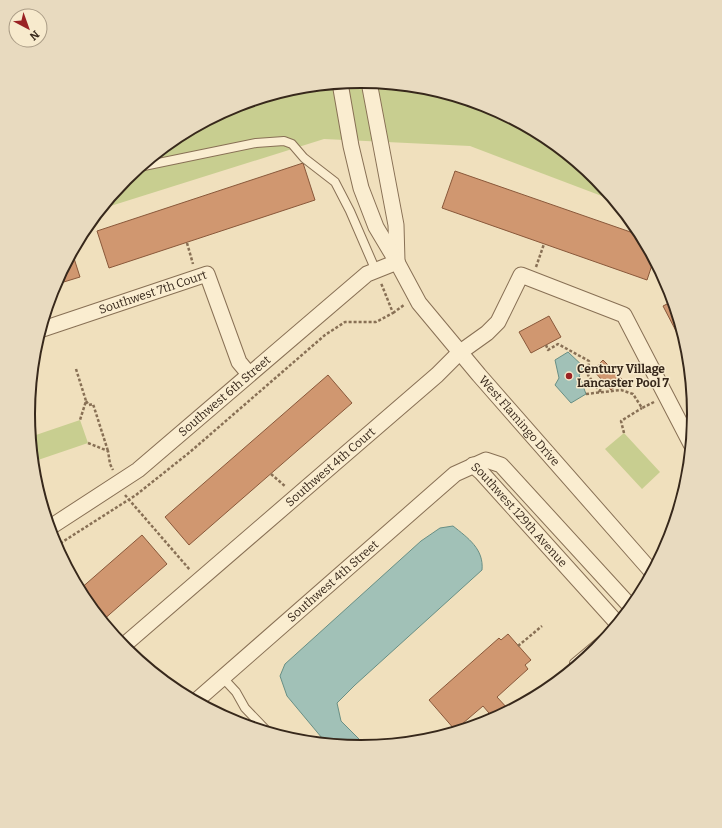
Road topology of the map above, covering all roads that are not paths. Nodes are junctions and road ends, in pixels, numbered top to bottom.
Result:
1 (370, 88) edge
2 (341, 89) edge
3 (152, 164) edge
4 (397, 262) junction
5 (376, 271) junction
6 (47, 328) edge
7 (459, 353) junction
8 (249, 374) junction
9 (686, 434) edge
10 (473, 465) junction
11 (54, 525) edge
12 (648, 567) edge
13 (627, 602) edge
14 (614, 619) edge
15 (127, 642) edge
16 (223, 678) junction
17 (200, 697) edge
18 (261, 724) edge

1 - 4 street, West Flamingo Drive
2 - 4 street, West Flamingo Drive
3 - 5 lane
4 - 5 street, Southwest 6th Street
4 - 7 street, West Flamingo Drive
5 - 8 street, Southwest 6th Street
6 - 8 street, Southwest 7th Court
7 - 9 street, Southwest 4th Court
7 - 12 street, West Flamingo Drive
7 - 15 street, Southwest 4th Court
8 - 11 street, Southwest 6th Street
10 - 13 street, Southwest 129th Avenue
10 - 14 street, Southwest 129th Avenue
10 - 16 street, Southwest 4th Street
16 - 17 street, Southwest 4th Street
16 - 18 lane

